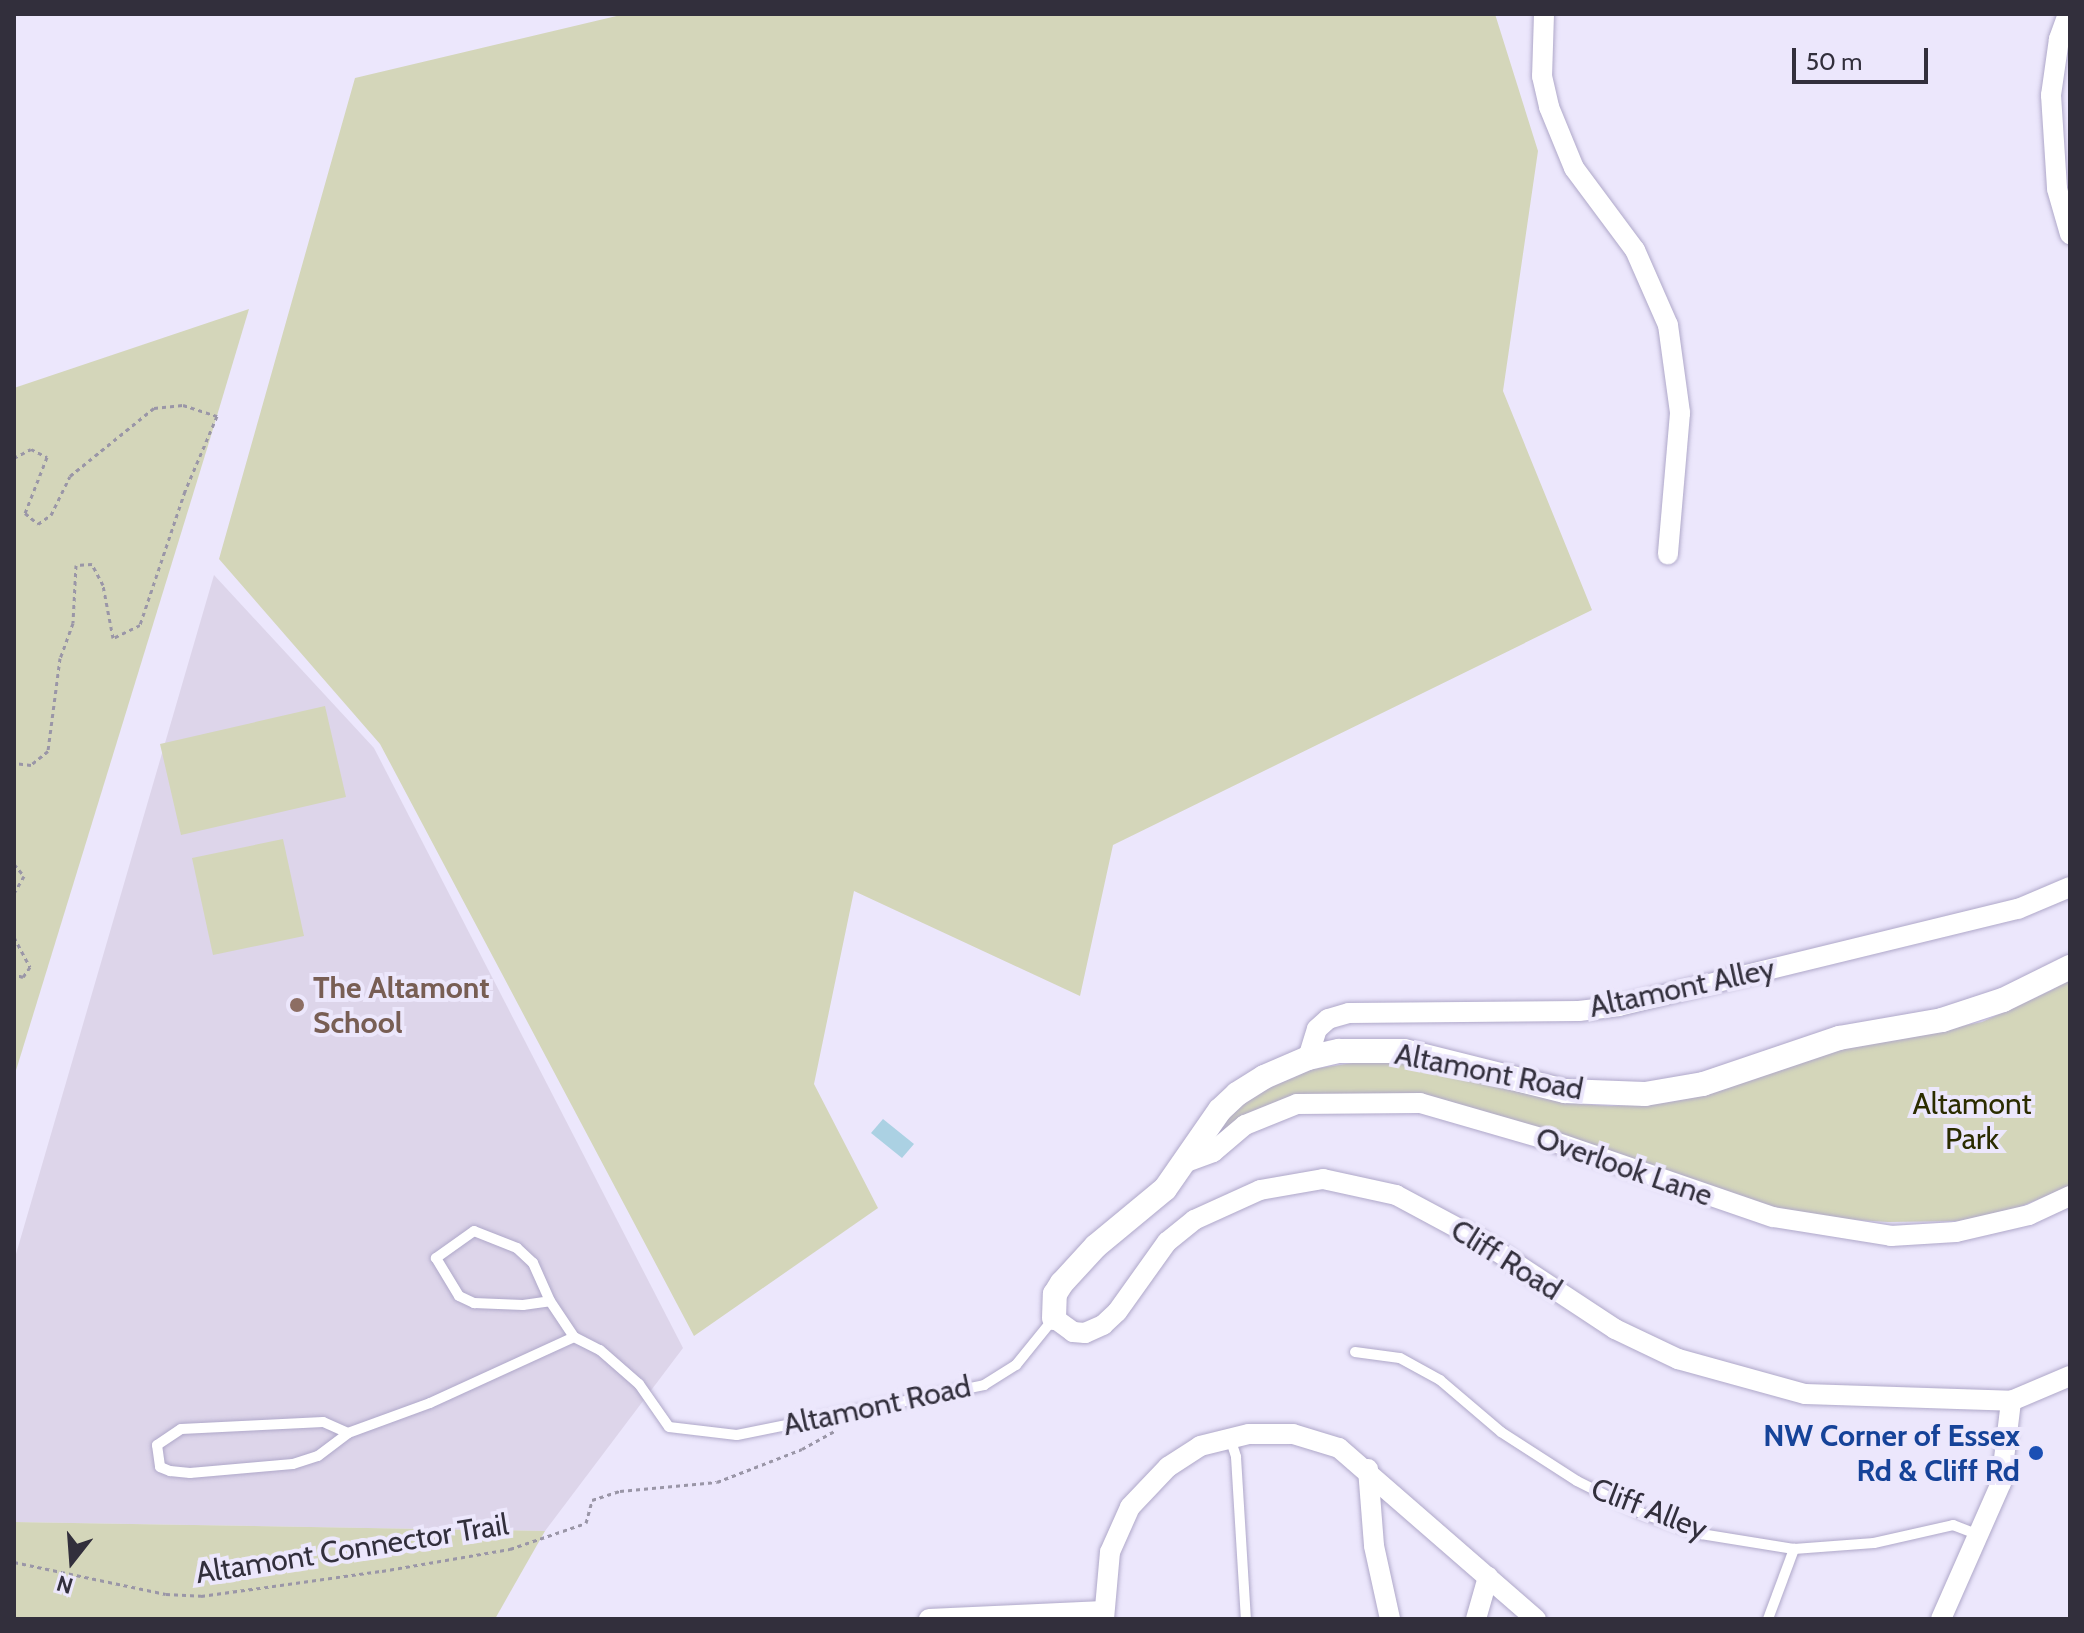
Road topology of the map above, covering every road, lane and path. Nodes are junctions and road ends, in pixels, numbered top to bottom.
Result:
1 (1544, 14) edge
2 (2068, 14) edge
3 (2070, 234) edge
4 (14, 458) edge
5 (1668, 554) dead end
6 (14, 763) edge
7 (14, 864) edge
8 (2070, 887) edge
9 (14, 893) edge
10 (14, 937) edge
11 (2070, 967) edge
12 (14, 974) edge
13 (1308, 1058) junction
14 (1186, 1162) junction
15 (2070, 1196) edge
16 (550, 1301) junction
17 (1054, 1318) junction
18 (574, 1337) junction
19 (1355, 1352) dead end
20 (2070, 1376) edge
21 (2011, 1401) junction
22 (849, 1427) dead end
23 (348, 1433) junction
24 (1230, 1438) junction
25 (1368, 1469) junction
26 (1977, 1534) junction
27 (1794, 1549) junction
28 (14, 1562) edge
29 (1488, 1577) junction
30 (1104, 1615) edge
31 (951, 1618) edge
32 (929, 1619) edge
33 (1246, 1619) edge
34 (1390, 1619) edge
35 (1476, 1619) edge
36 (1536, 1619) edge
37 (1768, 1619) edge
38 (1941, 1619) edge

1 - 5 street
2 - 3 street
4 - 6 path
7 - 9 path
8 - 13 street, Altamont Alley
10 - 12 path
11 - 13 street, Altamont Road
13 - 14 street, Altamont Road
14 - 15 street, Overlook Lane
14 - 17 street, Altamont Road
16 - 16 lane
16 - 18 lane
17 - 18 lane, Altamont Road
17 - 21 street, Cliff Road
18 - 23 lane
19 - 27 lane, Cliff Alley
20 - 21 street
21 - 26 street
22 - 28 path, Altamont Connector Trail
23 - 23 lane
24 - 25 street
24 - 30 street
24 - 33 lane
25 - 29 street
25 - 34 street
26 - 27 lane, Cliff Alley
26 - 38 street
27 - 37 lane
29 - 35 street
29 - 36 street
30 - 31 street
31 - 32 street

